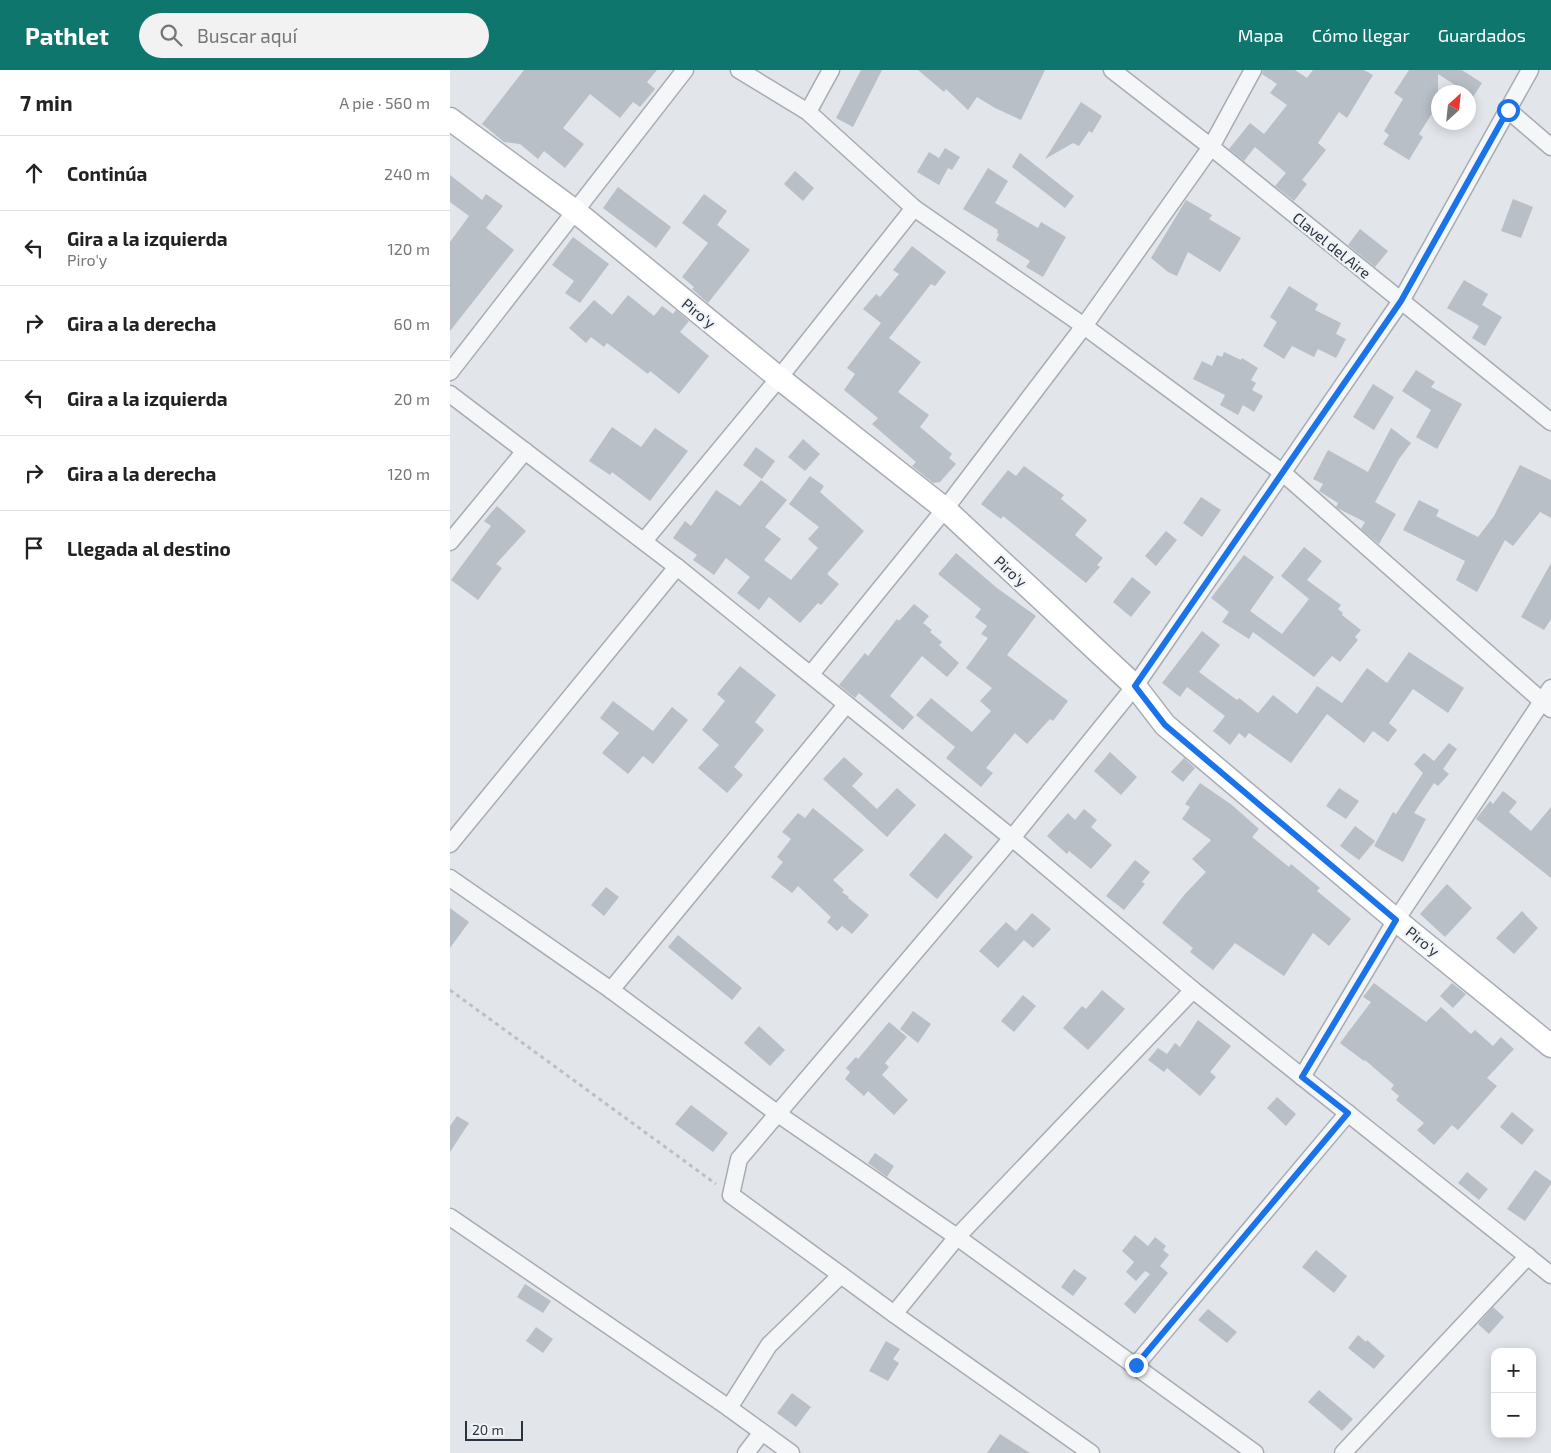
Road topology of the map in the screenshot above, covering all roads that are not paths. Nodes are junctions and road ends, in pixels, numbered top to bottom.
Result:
1 (685, 70) edge
2 (739, 70) edge
3 (831, 70) edge
4 (1112, 70) edge
5 (1253, 70) edge
6 (1530, 70) edge
7 (1508, 110) junction
8 (808, 112) junction
9 (450, 119) edge
10 (1211, 147) junction
11 (1551, 147) edge
12 (914, 208) junction
13 (574, 211) junction
14 (1401, 301) junction
15 (1084, 326) junction
16 (450, 372) edge
17 (779, 378) junction
18 (450, 394) edge
19 (1551, 422) edge
20 (525, 451) junction
21 (1283, 473) junction
22 (945, 509) junction
23 (644, 541) junction
24 (450, 542) edge
25 (678, 567) junction
26 (810, 674) junction
27 (1135, 686) junction
28 (1548, 700) edge
29 (846, 705) junction
30 (1012, 838) junction
31 (450, 844) edge
32 (450, 878) edge
33 (1396, 920) junction
34 (611, 990) junction
35 (1194, 990) junction
36 (1551, 1046) edge
37 (1302, 1077) junction
38 (1348, 1113) junction
39 (778, 1114) junction
40 (450, 1217) edge
41 (957, 1237) junction
42 (1528, 1256) junction
43 (841, 1275) junction
44 (1551, 1275) edge
45 (894, 1314) junction
46 (1136, 1365) junction
47 (729, 1408) junction
48 (762, 1432) junction
49 (746, 1453) edge
50 (791, 1453) edge
51 (1091, 1453) edge
52 (1255, 1453) edge
53 (1343, 1453) edge

1 - 13 street
2 - 8 street
3 - 8 street
4 - 10 street, Clavel del Aire
5 - 10 street
6 - 7 street
7 - 11 street
7 - 14 street
8 - 12 street
9 - 13 main road, Piro'y
10 - 14 street, Clavel del Aire
10 - 15 street
12 - 15 street
12 - 17 street
13 - 16 street
13 - 17 main road, Piro'y
14 - 19 street, Clavel del Aire
14 - 21 street
15 - 21 street
15 - 22 street
17 - 22 main road, Piro'y
17 - 23 street
18 - 20 street
20 - 23 street
20 - 24 street
21 - 27 street
21 - 28 street
22 - 26 street
22 - 27 main road, Piro'y
23 - 25 street
25 - 26 street
25 - 31 street
26 - 29 street
27 - 30 street
27 - 33 main road, Piro'y
28 - 33 street
29 - 30 street
29 - 34 street
30 - 35 street
30 - 39 street
32 - 34 street
33 - 36 main road, Piro'y
33 - 37 street
34 - 39 street
35 - 37 street
35 - 41 street
37 - 38 street
38 - 42 street
38 - 46 street
39 - 41 street
39 - 43 street
40 - 47 street
41 - 45 street
41 - 46 street
42 - 44 street
42 - 53 street
43 - 45 street
43 - 47 street
45 - 51 street
46 - 52 street
47 - 48 street
48 - 49 street
48 - 50 street

